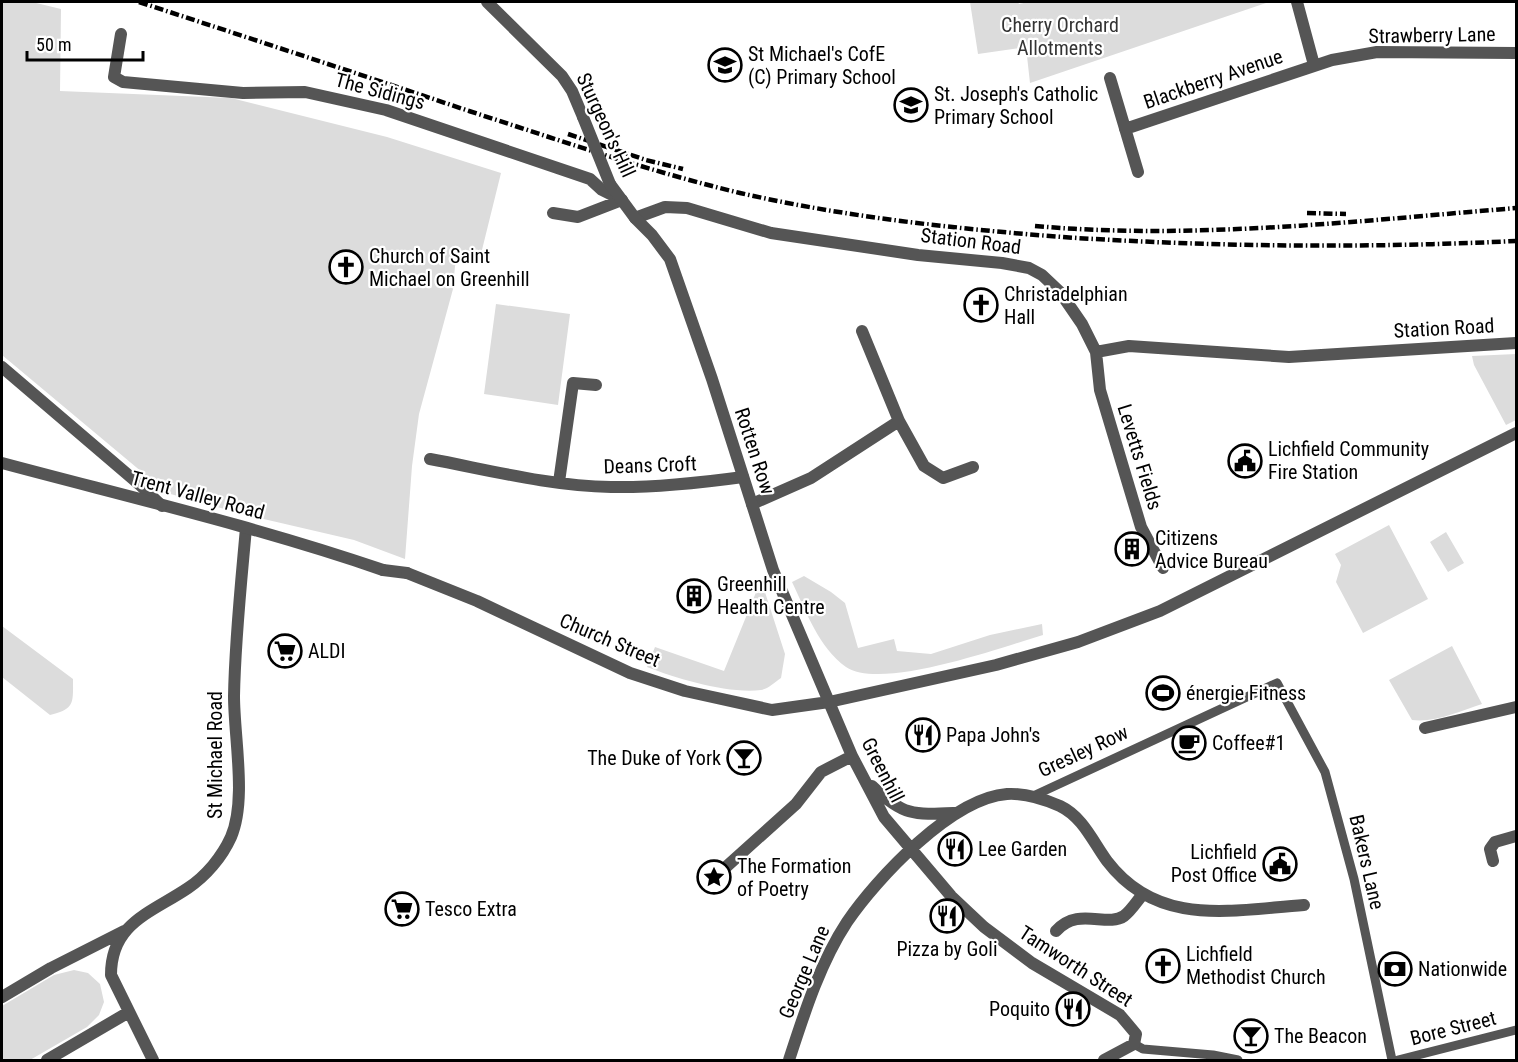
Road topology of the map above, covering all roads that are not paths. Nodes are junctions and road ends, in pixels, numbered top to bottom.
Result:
1 (487, 2) edge
2 (1297, 2) edge
3 (121, 34) dead end
4 (1516, 53) edge
5 (1314, 65) junction
6 (1110, 78) dead end
7 (1125, 129) junction
8 (1138, 172) dead end
9 (622, 200) junction
10 (553, 213) dead end
11 (635, 218) junction
12 (862, 331) dead end
13 (1516, 343) edge
14 (1096, 352) junction
15 (2, 366) edge
16 (596, 385) dead end
17 (899, 421) junction
18 (1516, 433) edge
19 (429, 459) dead end
20 (2, 463) edge
21 (973, 467) dead end
22 (743, 477) junction
23 (559, 483) junction
24 (752, 504) junction
25 (162, 506) junction
26 (246, 528) junction
27 (1163, 568) dead end
28 (383, 570) joint
29 (1277, 683) joint
30 (830, 702) junction
31 (1516, 707) edge
32 (1425, 728) dead end
33 (852, 756) junction
34 (864, 779) junction
35 (1031, 797) junction
36 (956, 813) junction
37 (1516, 836) edge
38 (911, 850) junction
39 (1492, 861) dead end
40 (726, 867) dead end
41 (1143, 894) junction
42 (1305, 905) dead end
43 (124, 931) junction
44 (1056, 931) dead end
45 (2, 997) edge
46 (129, 1012) junction
47 (1516, 1030) edge
48 (1134, 1044) junction
49 (47, 1060) edge
50 (153, 1060) edge
51 (789, 1060) edge
52 (1104, 1060) edge
53 (1238, 1060) edge
54 (1392, 1060) edge
55 (1398, 1060) edge

1 - 9 street, Sturgeon's Hill, bridge
2 - 5 street
3 - 9 street, The Sidings
4 - 5 street, Strawberry Lane
5 - 7 street, Blackberry Avenue
6 - 7 street, Blackberry Avenue
7 - 8 street, Blackberry Avenue
9 - 10 street
9 - 11 street, Sturgeon's Hill
11 - 14 street, Station Road
11 - 22 street, Rotten Row
12 - 17 street
13 - 14 street, Station Road
14 - 27 street, Levetts Fields
15 - 25 street
16 - 23 street
17 - 21 street
17 - 24 street
18 - 30 street, Church Street
19 - 23 street, Deans Croft
20 - 25 street, Trent Valley Road
22 - 23 street, Deans Croft
22 - 24 street, Rotten Row
24 - 30 street, Rotten Row
25 - 26 street, Trent Valley Road
26 - 28 street, Trent Valley Road
26 - 43 street, St Michael Road
28 - 30 street, Church Street
29 - 35 street, Gresley Row
29 - 54 street, Bakers Lane
30 - 33 street, Greenhill
31 - 32 street
33 - 34 street, Greenhill
33 - 40 street
34 - 36 street
34 - 38 street, Greenhill
35 - 36 street, Gresley Row
35 - 41 street
36 - 38 street, Gresley Row
37 - 39 street
38 - 48 street, Tamworth Street
38 - 51 street, George Lane
41 - 42 street
41 - 44 street
43 - 45 street, St Michael Road
43 - 46 street, St Michael Road
46 - 49 street
46 - 50 street, St Michael Road
47 - 55 street, Bore Street
48 - 52 street
48 - 53 street

